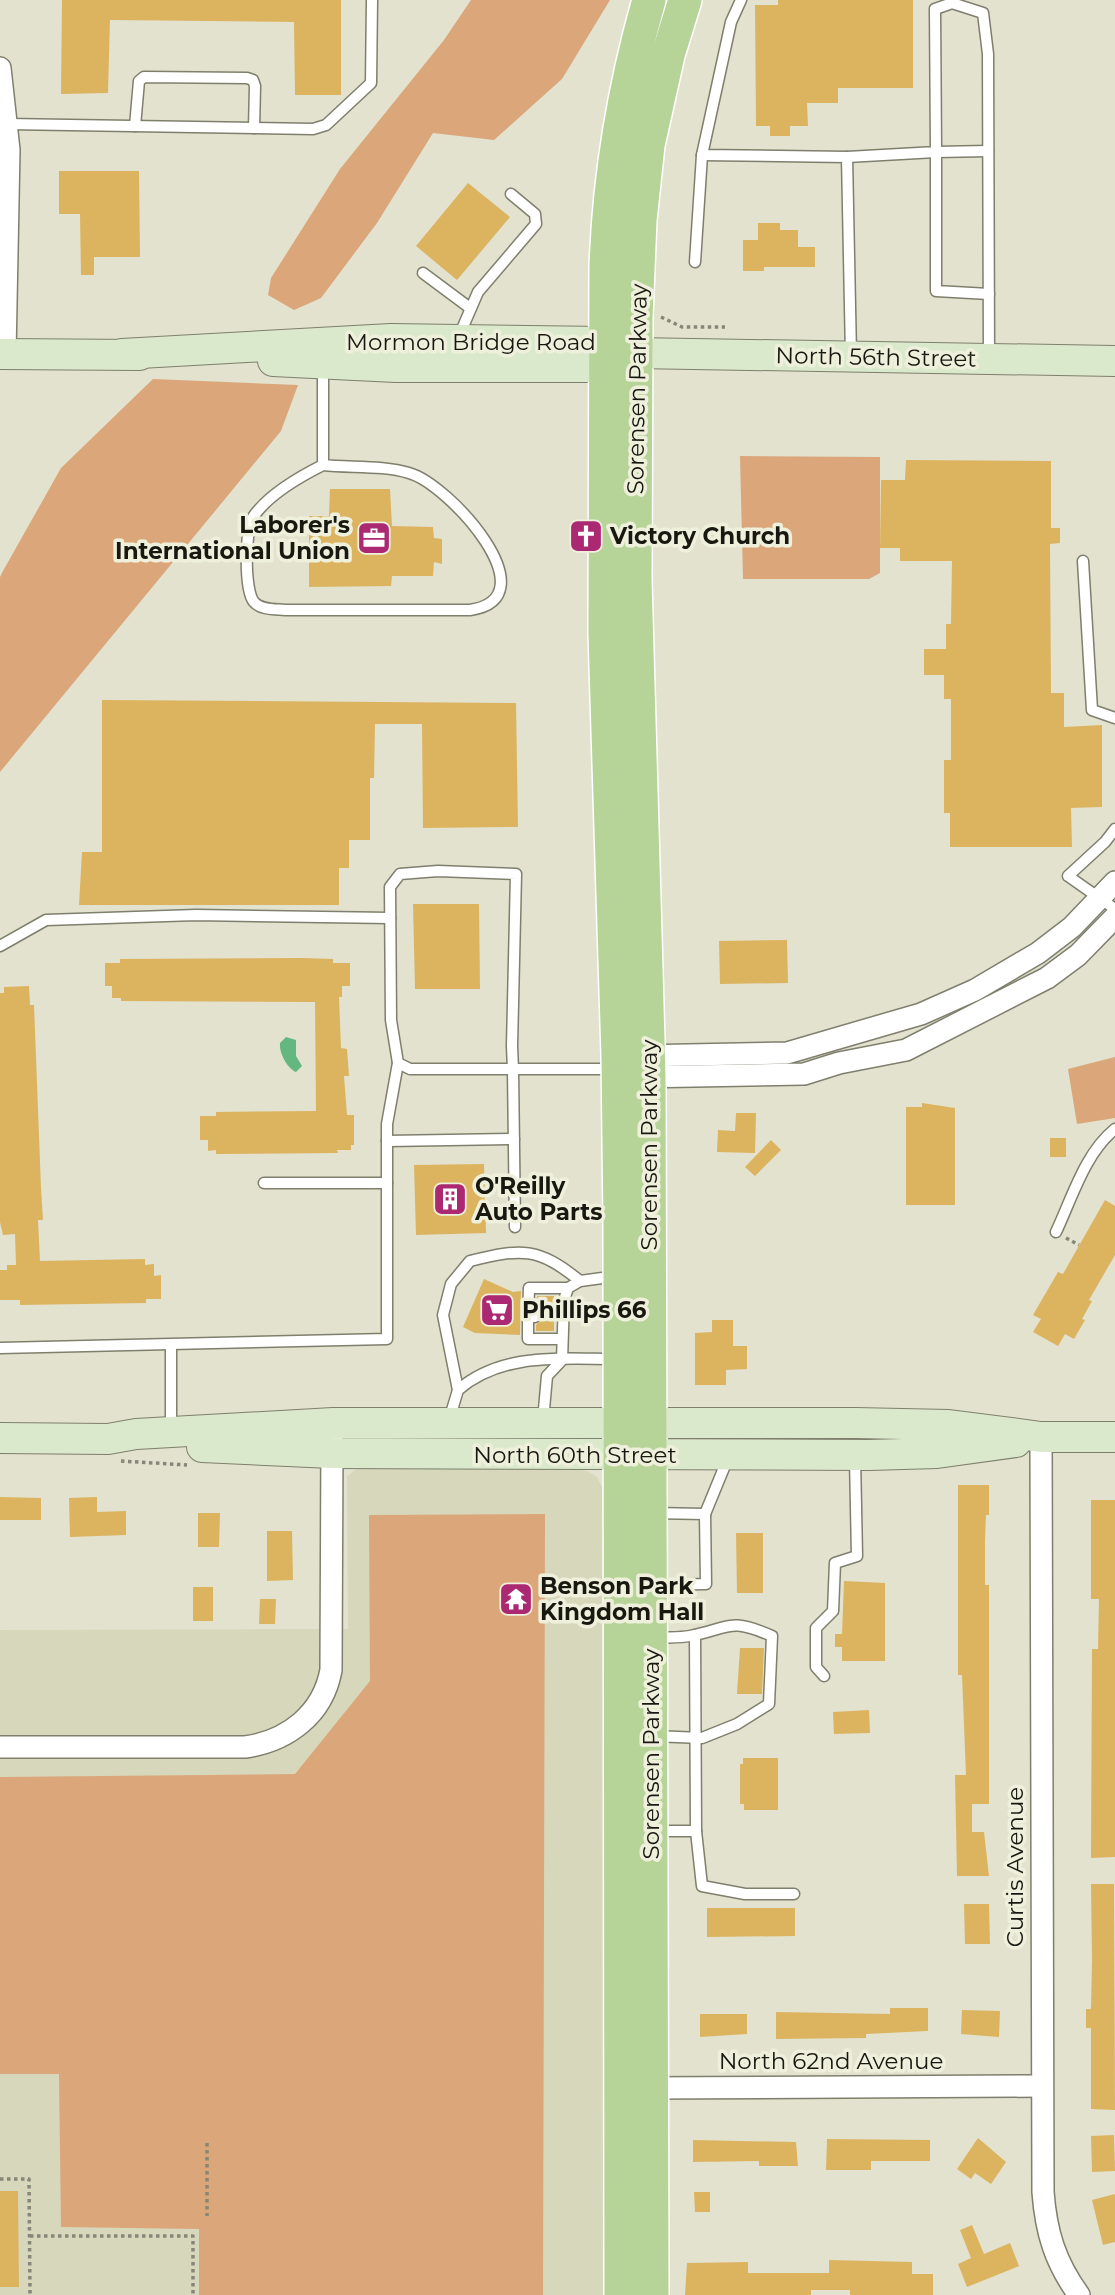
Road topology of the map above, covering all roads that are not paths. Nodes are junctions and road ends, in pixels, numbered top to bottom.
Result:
1 (372, 0) edge
2 (649, 0) edge
3 (685, 0) edge
4 (741, 0) edge
5 (0, 68) edge
6 (7, 124) junction
7 (135, 126) junction
8 (254, 128) junction
9 (988, 151) junction
10 (936, 152) junction
11 (702, 155) junction
12 (847, 157) junction
13 (4, 177) edge
14 (511, 194) dead end
15 (695, 262) dead end
16 (423, 272) dead end
17 (989, 294) junction
18 (470, 308) junction
19 (322, 353) junction
20 (636, 353) junction
21 (3, 354) edge
22 (459, 354) junction
23 (605, 354) junction
24 (989, 358) junction
25 (851, 359) junction
26 (1115, 361) edge
27 (323, 465) junction
28 (1083, 561) dead end
29 (1115, 718) edge
30 (1115, 829) edge
31 (1110, 896) edge
32 (1115, 917) edge
33 (390, 918) junction
34 (0, 946) edge
35 (398, 1063) junction
36 (631, 1067) junction
37 (513, 1069) junction
38 (1115, 1129) edge
39 (514, 1139) junction
40 (387, 1141) junction
41 (264, 1183) dead end
42 (387, 1184) junction
43 (515, 1227) dead end
44 (1056, 1232) dead end
45 (620, 1275) junction
46 (580, 1281) junction
47 (568, 1288) junction
48 (562, 1339) junction
49 (170, 1345) junction
50 (0, 1348) edge
51 (620, 1359) junction
52 (562, 1360) junction
53 (458, 1390) junction
54 (333, 1423) junction
55 (449, 1423) junction
56 (543, 1423) junction
57 (1041, 1437) junction
58 (1115, 1437) edge
59 (0, 1438) edge
60 (171, 1439) junction
61 (635, 1439) junction
62 (332, 1453) junction
63 (729, 1455) junction
64 (855, 1455) junction
65 (650, 1513) junction
66 (705, 1514) junction
67 (650, 1585) junction
68 (695, 1634) junction
69 (650, 1638) junction
70 (824, 1676) dead end
71 (651, 1736) junction
72 (695, 1738) junction
73 (0, 1747) edge
74 (635, 1830) junction
75 (696, 1831) junction
76 (794, 1895) dead end
77 (1041, 2086) junction
78 (636, 2088) junction
79 (1074, 2293) edge
80 (621, 2295) edge
81 (652, 2295) edge

1 - 8 lane
2 - 23 main road, Sorensen Parkway
3 - 20 main road, Sorensen Parkway
4 - 11 lane
5 - 6 street
6 - 7 lane
6 - 13 street
7 - 8 lane
7 - 8 lane
9 - 10 lane
9 - 10 lane
9 - 17 lane
10 - 12 lane
10 - 17 lane
11 - 12 lane
11 - 15 lane
12 - 25 lane
13 - 21 street
14 - 18 lane
16 - 18 lane
17 - 24 lane
18 - 22 lane
19 - 21 main road, Mormon Bridge Road
19 - 22 main road, Mormon Bridge Road
19 - 27 lane
20 - 23 main road, Mormon Bridge Road
20 - 25 main road, North 56th Street
20 - 36 main road, Sorensen Parkway
22 - 23 main road, Mormon Bridge Road
23 - 36 main road, Sorensen Parkway
24 - 25 main road, North 56th Street
24 - 26 main road, North 56th Street
27 - 27 lane
28 - 29 lane
30 - 31 lane
31 - 36 street
32 - 36 street
33 - 34 lane
33 - 35 lane
33 - 37 lane
35 - 37 lane
35 - 40 lane
36 - 37 lane
36 - 45 main road, Sorensen Parkway
36 - 61 main road, Sorensen Parkway
37 - 39 lane
38 - 44 lane
39 - 40 lane
39 - 43 lane
40 - 42 lane
41 - 42 lane
42 - 49 lane
45 - 46 lane
45 - 51 main road, Sorensen Parkway
46 - 47 lane
46 - 53 lane
47 - 48 lane
47 - 48 lane
48 - 52 lane
49 - 50 lane
49 - 60 lane
51 - 52 lane
51 - 61 main road, Sorensen Parkway
52 - 53 lane
52 - 56 lane
53 - 55 lane
54 - 55 main road, North 60th Street
54 - 60 main road, North 60th Street
54 - 62 street
55 - 56 main road, North 60th Street
56 - 61 main road, North 60th Street
57 - 58 main road, North 60th Street
57 - 61 main road, North 60th Street
57 - 64 main road, North 60th Street
57 - 77 street, Curtis Avenue
59 - 60 main road, North 60th Street
60 - 62 main road, North 60th Street
61 - 62 main road, North 60th Street
61 - 63 main road, North 60th Street
61 - 65 main road, Sorensen Parkway
61 - 74 main road, Sorensen Parkway
62 - 73 street
63 - 64 main road, North 60th Street
63 - 66 lane
64 - 70 lane
65 - 66 lane
65 - 67 main road, Sorensen Parkway
66 - 67 lane
67 - 69 main road, Sorensen Parkway
68 - 69 lane
68 - 72 lane
68 - 72 lane
69 - 71 main road, Sorensen Parkway
71 - 72 lane
71 - 74 main road, Sorensen Parkway
72 - 75 lane
74 - 75 lane
74 - 78 main road, Sorensen Parkway
75 - 76 lane
77 - 78 street, North 62nd Avenue
77 - 79 street, Curtis Avenue
78 - 80 main road, Sorensen Parkway
78 - 81 main road, Sorensen Parkway

